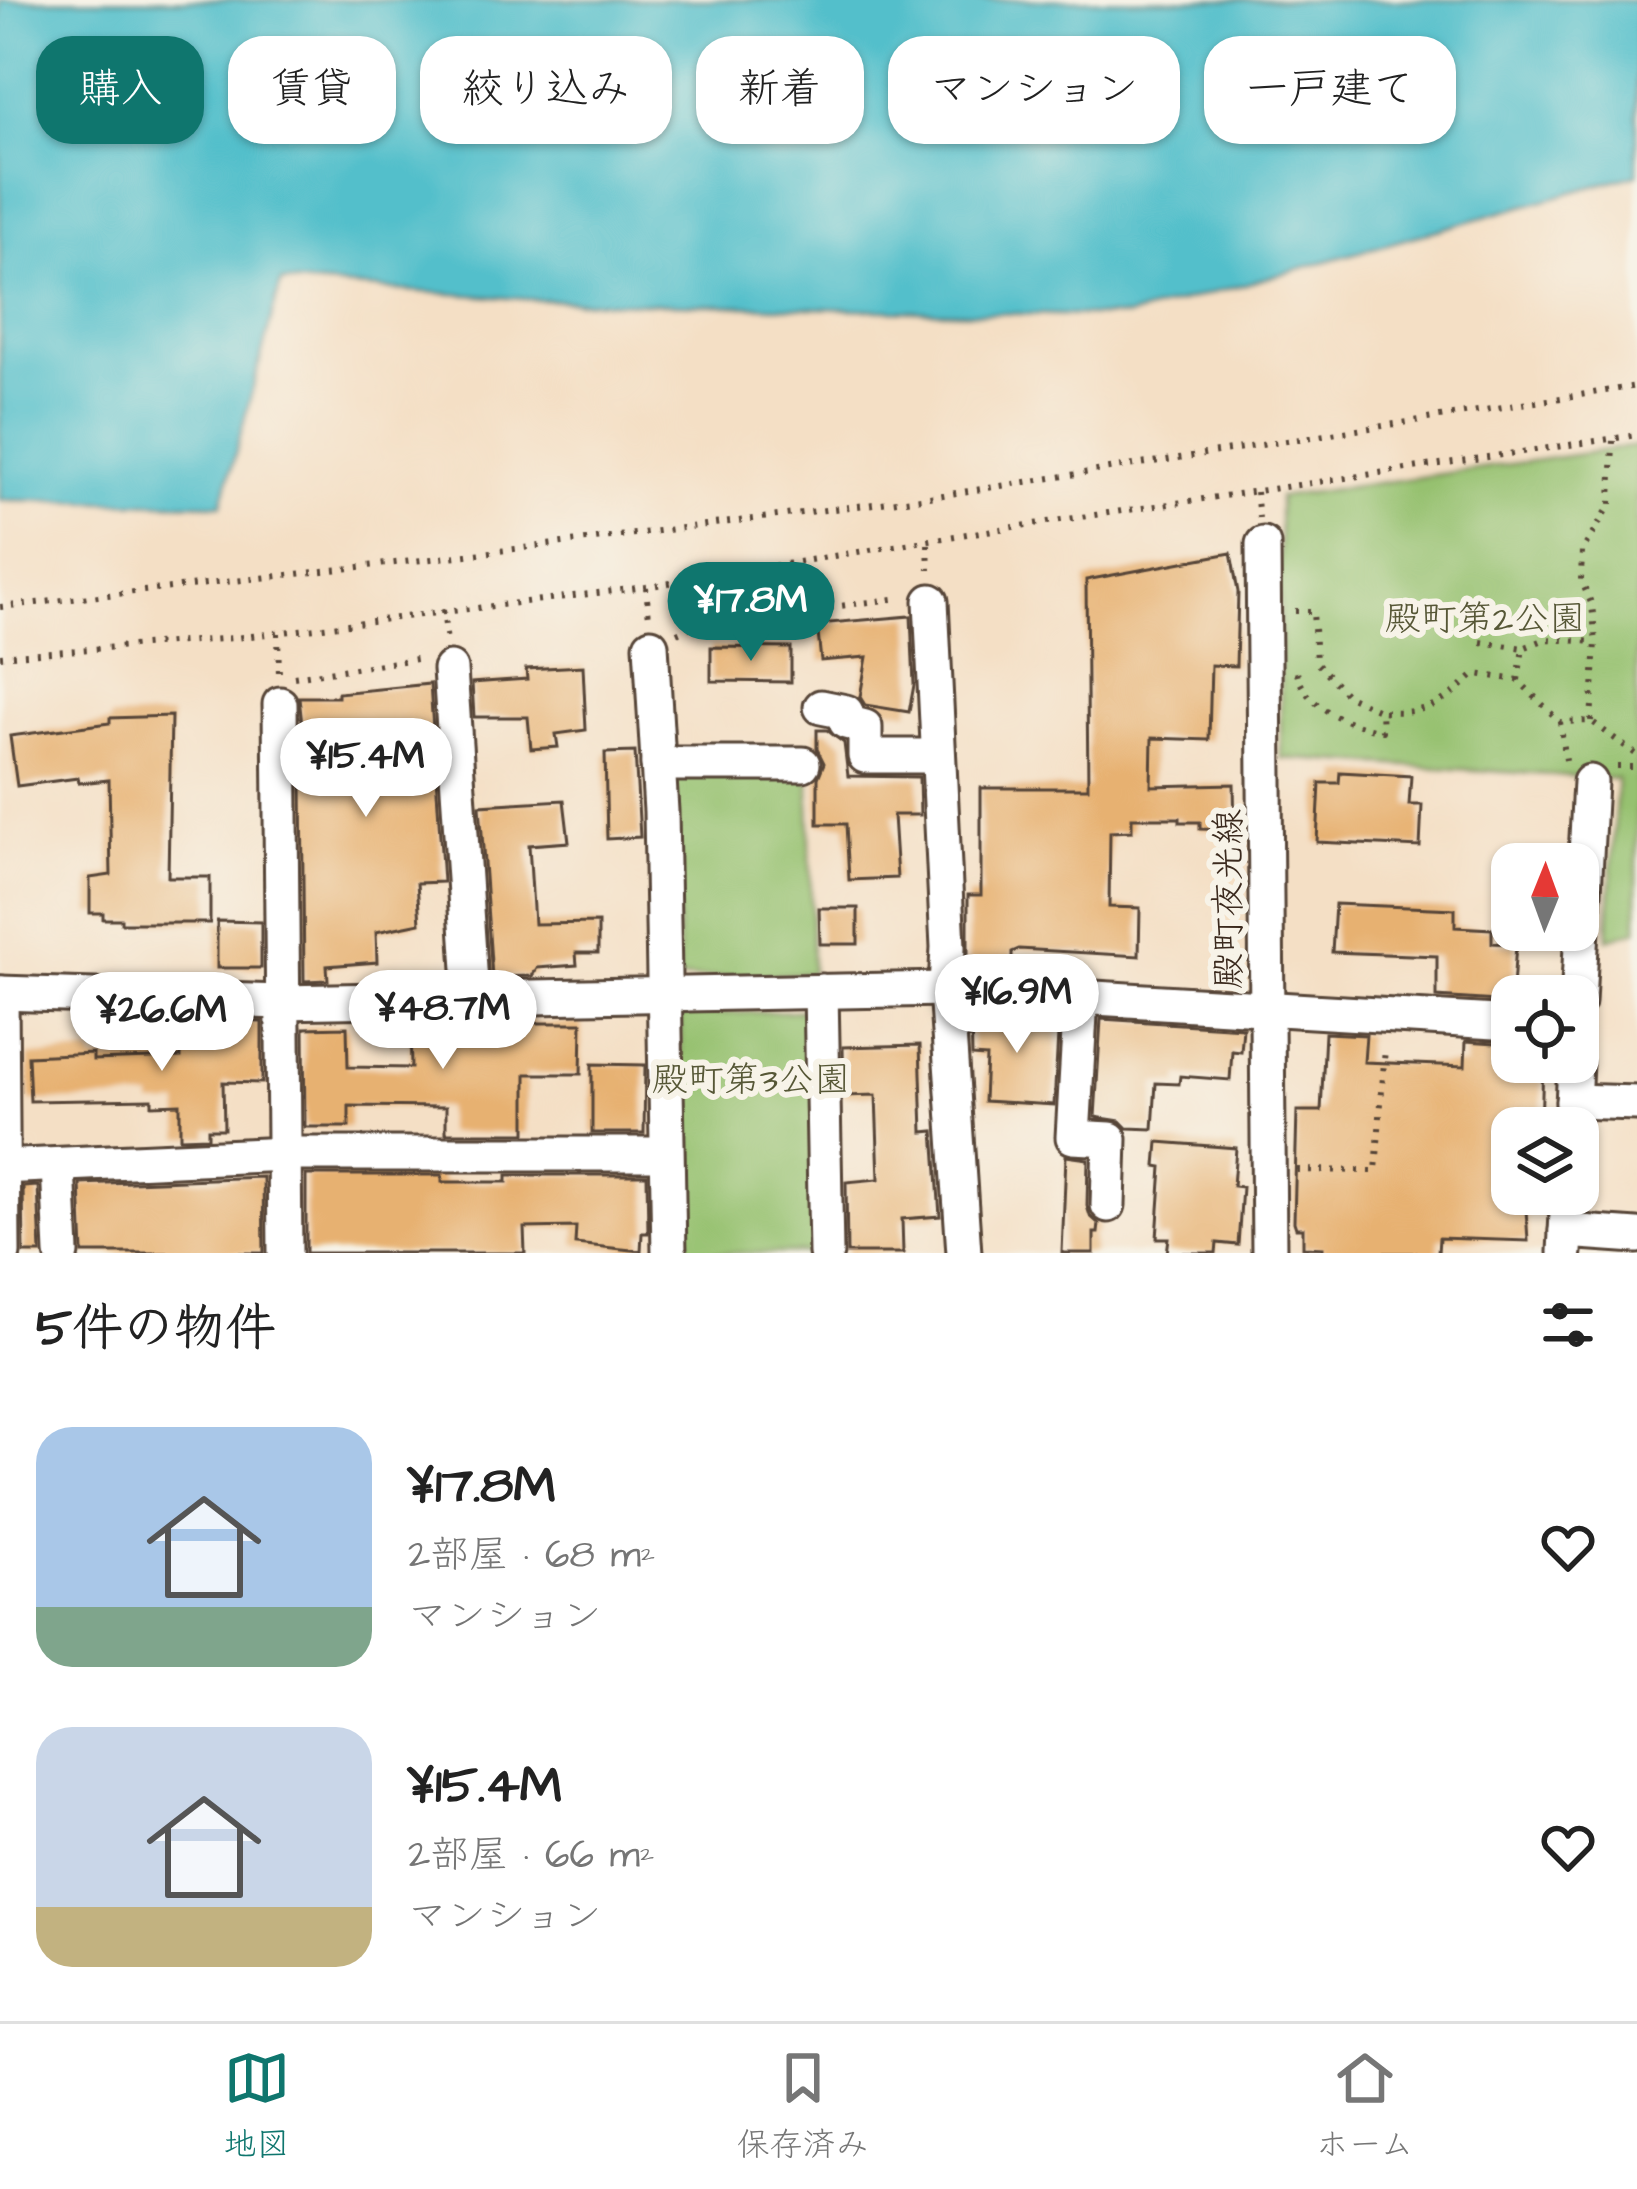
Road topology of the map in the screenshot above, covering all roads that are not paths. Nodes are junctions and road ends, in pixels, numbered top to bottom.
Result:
1 (1262, 544) dead end
2 (931, 601) road end
3 (651, 645) road end
4 (442, 661) road end
5 (280, 704) dead end
6 (821, 707) dead end
7 (937, 756) junction
8 (658, 764) junction
9 (803, 764) dead end
10 (1590, 782) dead end
11 (1579, 975) edge
12 (946, 989) junction
13 (821, 991) junction
14 (1, 993) edge
15 (664, 993) junction
16 (1081, 997) junction
17 (472, 999) junction
18 (282, 1002) junction
19 (1268, 1008) junction
20 (1491, 1022) edge
21 (1637, 1103) edge
22 (1599, 1109) edge
23 (287, 1154) junction
24 (666, 1154) junction
25 (58, 1165) junction
26 (1, 1167) edge
27 (1108, 1205) dead end
28 (1637, 1236) edge
29 (1566, 1242) edge
30 (2, 1253) edge
31 (62, 1253) edge
32 (285, 1253) edge
33 (669, 1253) edge
34 (826, 1253) edge
35 (964, 1253) edge
36 (1269, 1253) edge

1 - 19 street, 殿町夜光線
2 - 7 street
3 - 8 street
4 - 17 street
5 - 18 street
6 - 7 street
7 - 12 street
8 - 9 street
8 - 15 street
10 - 11 street
12 - 13 street
12 - 16 street
12 - 35 street
13 - 15 street
13 - 34 street
14 - 18 street
14 - 26 street
15 - 17 street
15 - 24 street
16 - 19 street
16 - 27 street
17 - 18 street
18 - 23 street
19 - 20 street
19 - 36 street, 殿町夜光線
21 - 22 street
23 - 24 street
23 - 25 street
23 - 32 street
24 - 33 street
25 - 26 street
25 - 31 street
26 - 30 street
28 - 29 street

